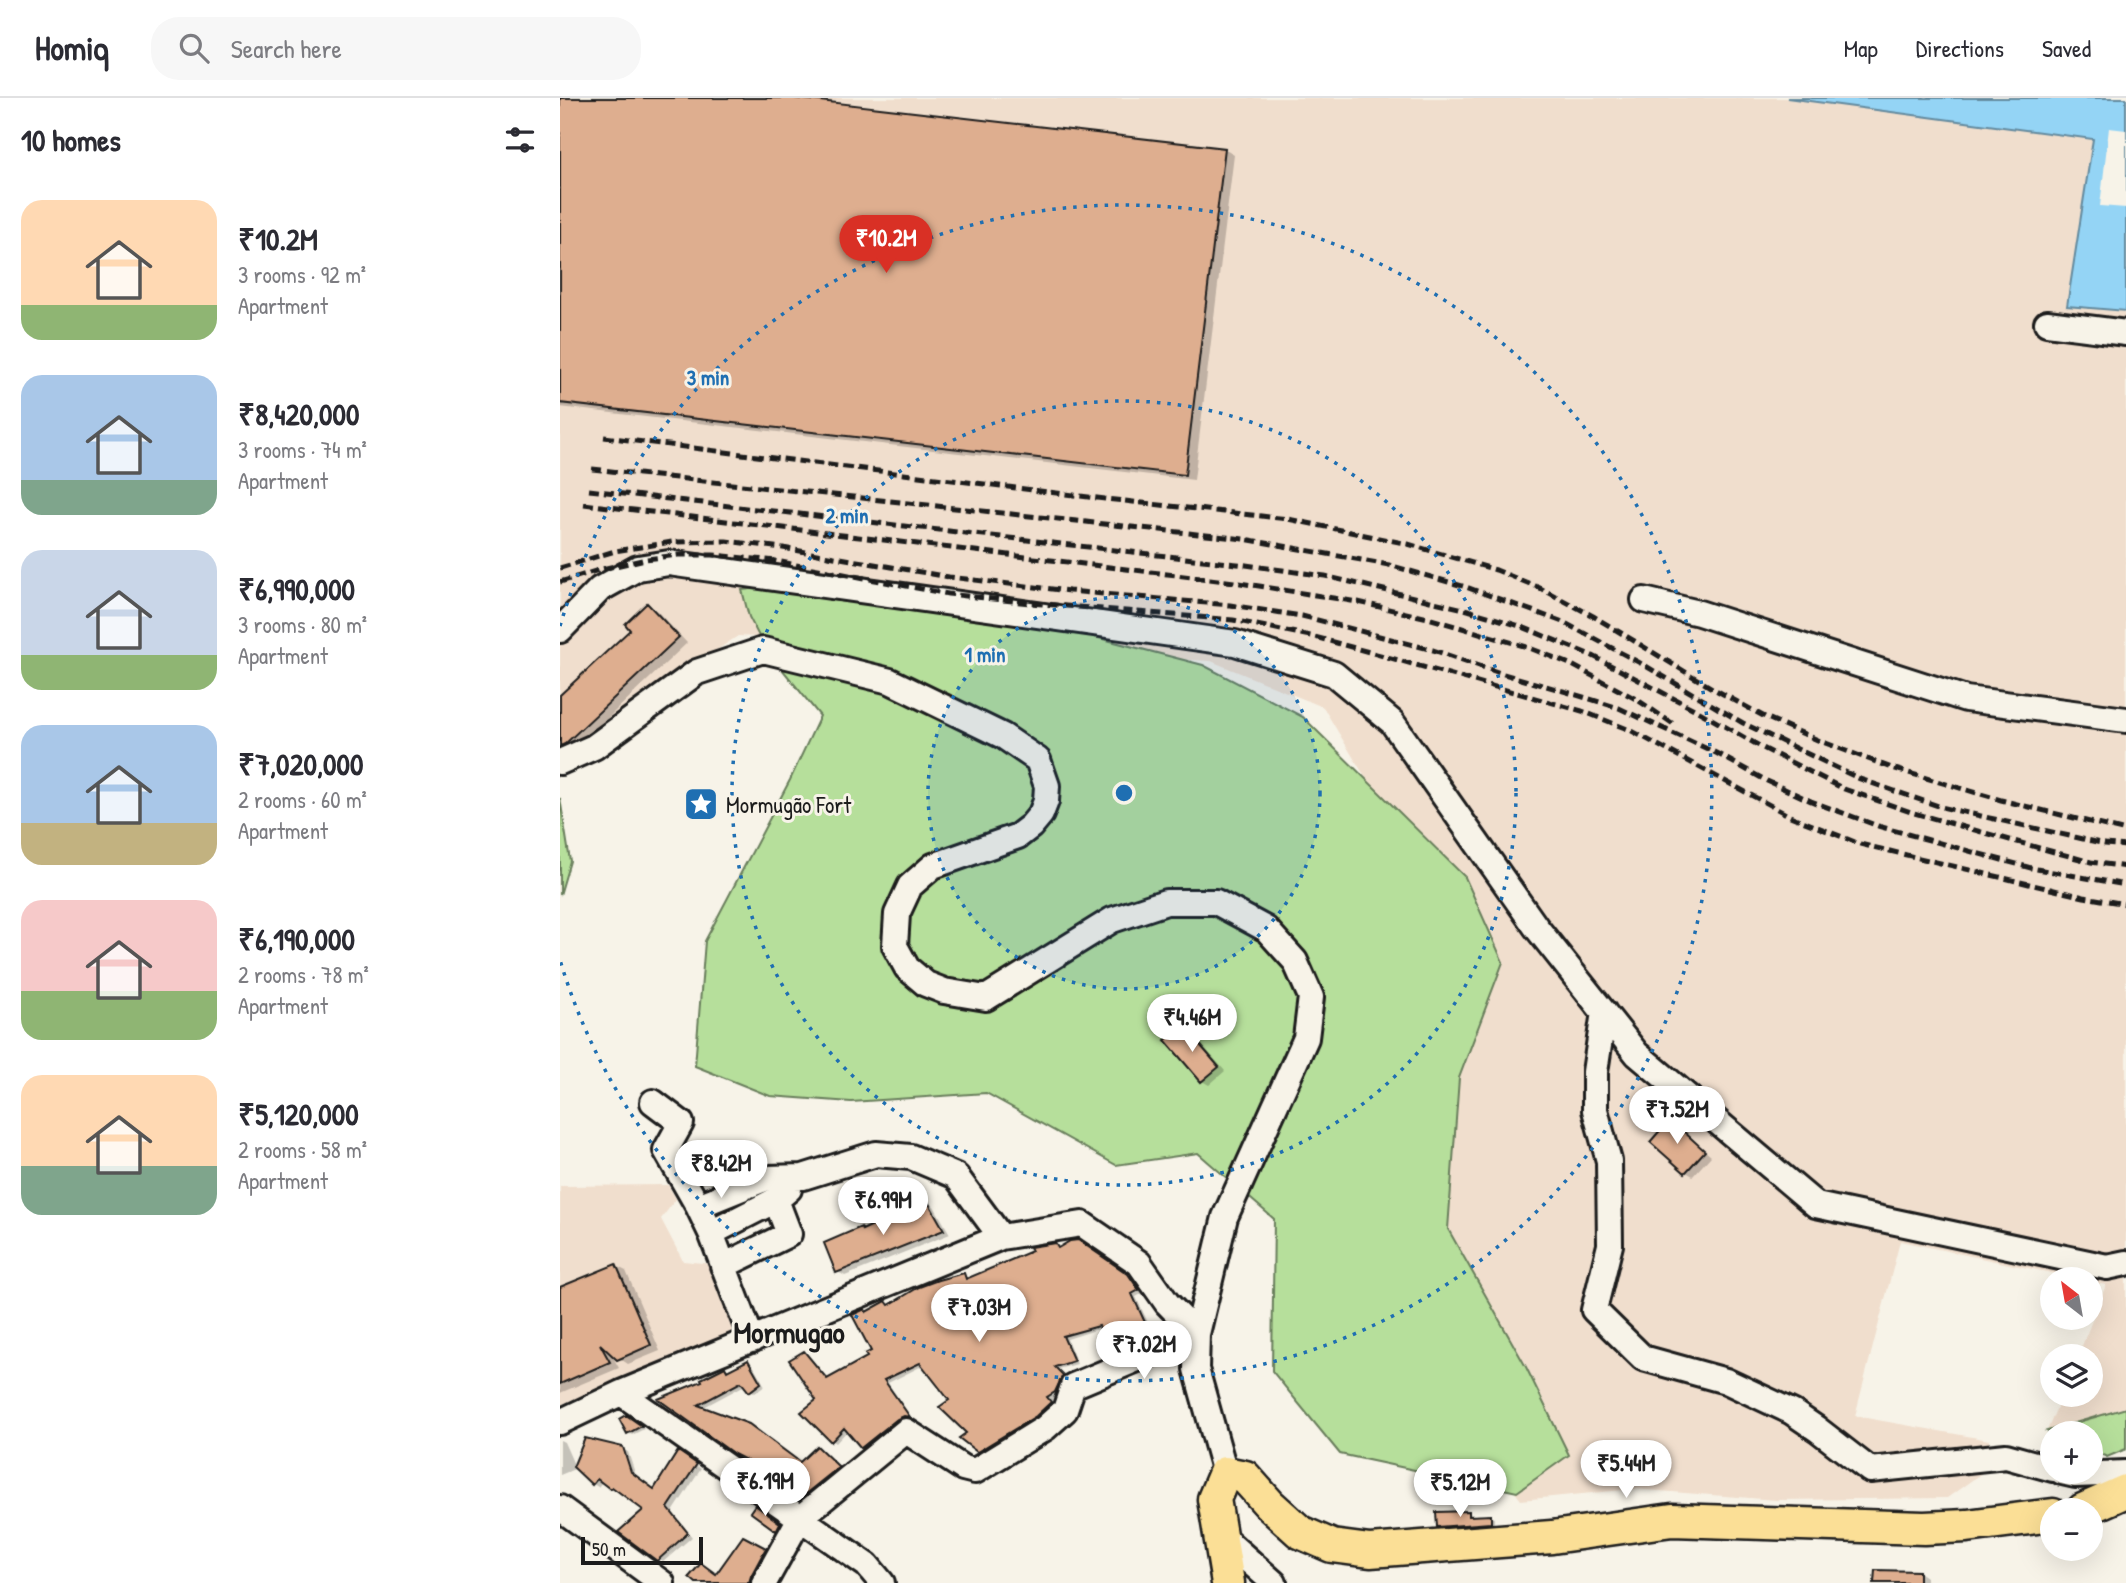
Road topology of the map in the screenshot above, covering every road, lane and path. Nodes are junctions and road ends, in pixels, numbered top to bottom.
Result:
1 (2047, 323) dead end
2 (2126, 332) edge
3 (1644, 600) dead end
4 (560, 630) edge
5 (2126, 720) edge
6 (560, 762) edge
7 (1604, 1012) junction
8 (653, 1102) dead end
9 (803, 1177) junction
10 (776, 1200) junction
11 (698, 1206) junction
12 (711, 1233) junction
13 (1001, 1237) junction
14 (2126, 1263) edge
15 (723, 1266) junction
16 (1197, 1334) junction
17 (752, 1340) junction
18 (621, 1393) junction
19 (560, 1422) edge
20 (2040, 1465) edge
21 (1225, 1473) junction
22 (2126, 1473) edge
23 (2103, 1474) edge
24 (2126, 1490) edge
25 (2103, 1501) edge
26 (560, 1508) edge
27 (2040, 1517) edge
28 (800, 1518) junction
29 (1221, 1536) junction
30 (662, 1583) edge
31 (764, 1583) edge
32 (882, 1583) edge
33 (1228, 1583) edge
34 (1274, 1583) edge

1 - 2 street
3 - 5 street
4 - 7 street
6 - 16 street
7 - 14 street
7 - 20 street
8 - 11 street
9 - 10 street
9 - 11 street
9 - 13 street
10 - 12 street
10 - 15 street
11 - 12 street
12 - 15 street
13 - 16 street
13 - 17 street
15 - 17 street
16 - 21 street
16 - 28 street
17 - 18 street
18 - 19 street
18 - 28 street
21 - 27 main road
21 - 29 main road
22 - 23 street
24 - 25 main road
26 - 30 street
28 - 31 street
28 - 32 street
29 - 33 main road
29 - 34 street

